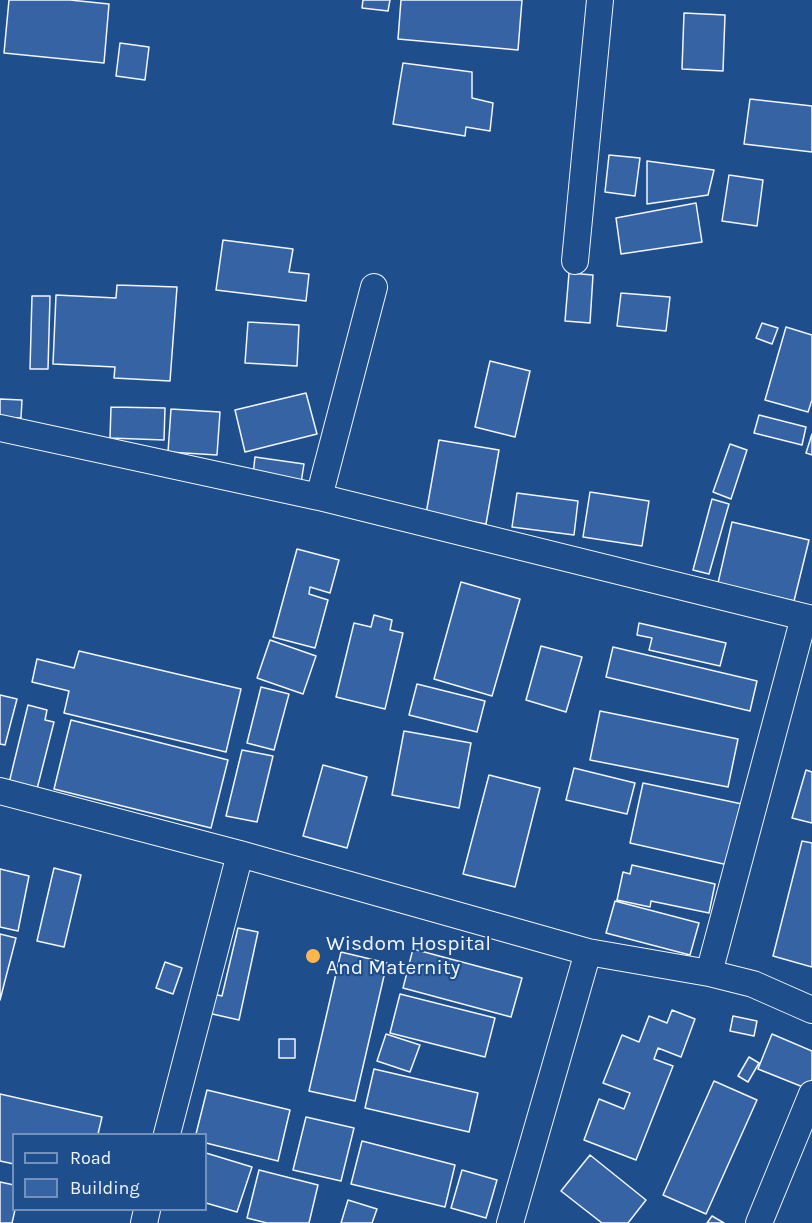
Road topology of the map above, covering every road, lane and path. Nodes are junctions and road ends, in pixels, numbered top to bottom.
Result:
1 (600, 0) edge
2 (575, 261) dead end
3 (374, 287) dead end
4 (0, 428) edge
5 (319, 497) junction
6 (808, 618) edge
7 (0, 791) edge
8 (240, 854) junction
9 (588, 952) junction
10 (709, 973) junction
11 (812, 1010) edge
12 (812, 1094) edge
13 (167, 1133) edge
14 (510, 1223) edge
15 (759, 1223) edge

1 - 2 street
3 - 5 street
4 - 5 street
5 - 6 street
6 - 10 street
7 - 8 street
8 - 9 street
8 - 13 street
9 - 10 street
9 - 14 street
10 - 11 street
12 - 15 street

